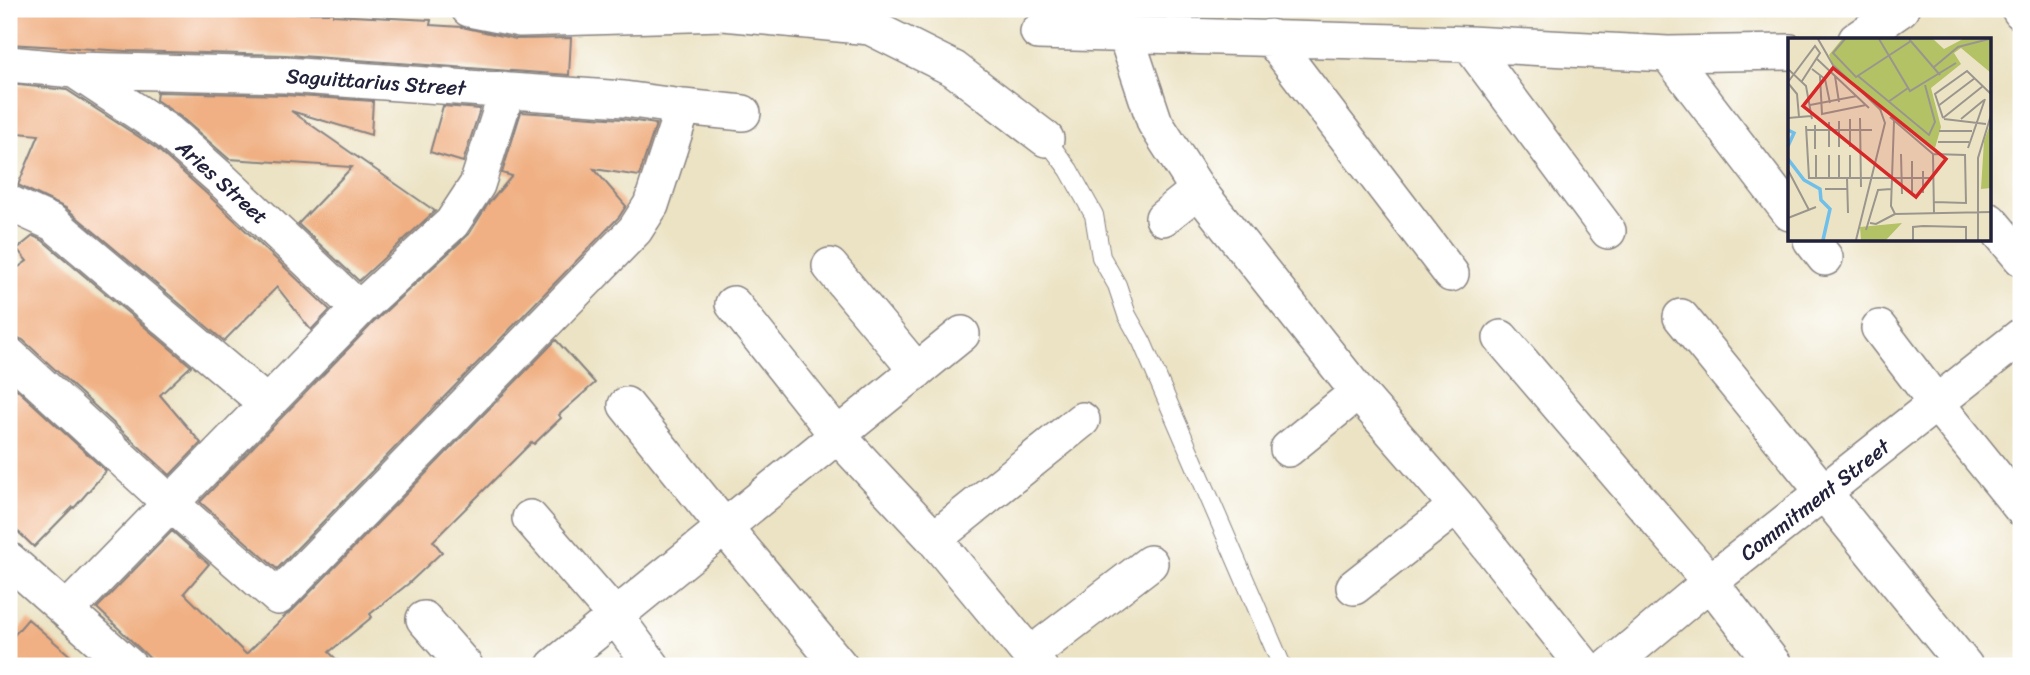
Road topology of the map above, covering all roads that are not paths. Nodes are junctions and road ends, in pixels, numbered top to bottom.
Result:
1 (469, 9) edge
2 (1901, 9) edge
3 (1038, 32) dead end
4 (1126, 36) junction
5 (1270, 37) junction
6 (1859, 38) edge
7 (1469, 44) junction
8 (1788, 52) edge
9 (1668, 54) junction
10 (9, 64) edge
11 (74, 69) junction
12 (506, 91) junction
13 (683, 107) junction
14 (743, 113) dead end
15 (1046, 139) joint
16 (1198, 190) junction
17 (9, 203) edge
18 (1788, 210) edge
19 (1163, 218) dead end
20 (1992, 223) edge
21 (1608, 231) dead end
22 (2021, 258) edge
23 (830, 266) dead end
24 (1451, 274) dead end
25 (733, 304) dead end
26 (359, 309) junction
27 (1681, 317) dead end
28 (1879, 328) dead end
29 (962, 334) dead end
30 (2021, 336) edge
31 (1501, 338) dead end
32 (9, 355) edge
33 (917, 371) junction
34 (1359, 393) junction
35 (267, 404) junction
36 (1937, 404) junction
37 (626, 405) dead end
38 (1082, 420) dead end
39 (837, 435) junction
40 (1288, 449) dead end
41 (1825, 493) junction
42 (170, 503) junction
43 (1457, 506) junction
44 (2021, 508) edge
45 (530, 518) dead end
46 (725, 528) junction
47 (934, 539) junction
48 (9, 560) edge
49 (1150, 562) dead end
50 (1710, 582) junction
51 (1354, 587) dead end
52 (66, 610) junction
53 (615, 616) junction
54 (424, 619) dead end
55 (1034, 661) edge
56 (129, 666) edge
57 (465, 666) edge
58 (554, 666) edge
59 (652, 666) edge
60 (840, 666) edge
61 (1282, 666) edge
62 (1584, 666) edge
63 (1610, 666) edge
64 (1775, 666) edge
65 (1965, 666) edge

1 - 15 street
2 - 6 street
3 - 4 street
4 - 5 street
4 - 16 street
5 - 7 street
5 - 24 street
7 - 9 street
7 - 21 street
8 - 9 street
9 - 18 street
10 - 11 street, Saguittarius Street
11 - 12 street, Saguittarius Street
11 - 26 street, Aries Street
12 - 13 street, Saguittarius Street
12 - 26 street
13 - 14 street, Saguittarius Street
13 - 42 street
15 - 61 lane
16 - 19 street
16 - 34 street
17 - 35 street
20 - 22 street
23 - 33 street
25 - 39 street
26 - 35 street
27 - 41 street
28 - 36 street
29 - 33 street
30 - 36 street, Commitment Street
31 - 50 street
32 - 42 street
33 - 39 street
34 - 40 street
34 - 43 street
35 - 42 street
36 - 41 street, Commitment Street
36 - 44 street
37 - 46 street
38 - 47 street
39 - 46 street
39 - 47 street
41 - 50 street, Commitment Street
41 - 65 street
42 - 52 street
43 - 51 street
43 - 62 street
45 - 53 street
46 - 53 street
46 - 60 street
47 - 55 street
48 - 52 street
49 - 55 street
50 - 63 street, Commitment Street
50 - 64 street
52 - 56 street
53 - 58 street
53 - 59 street
54 - 57 street

